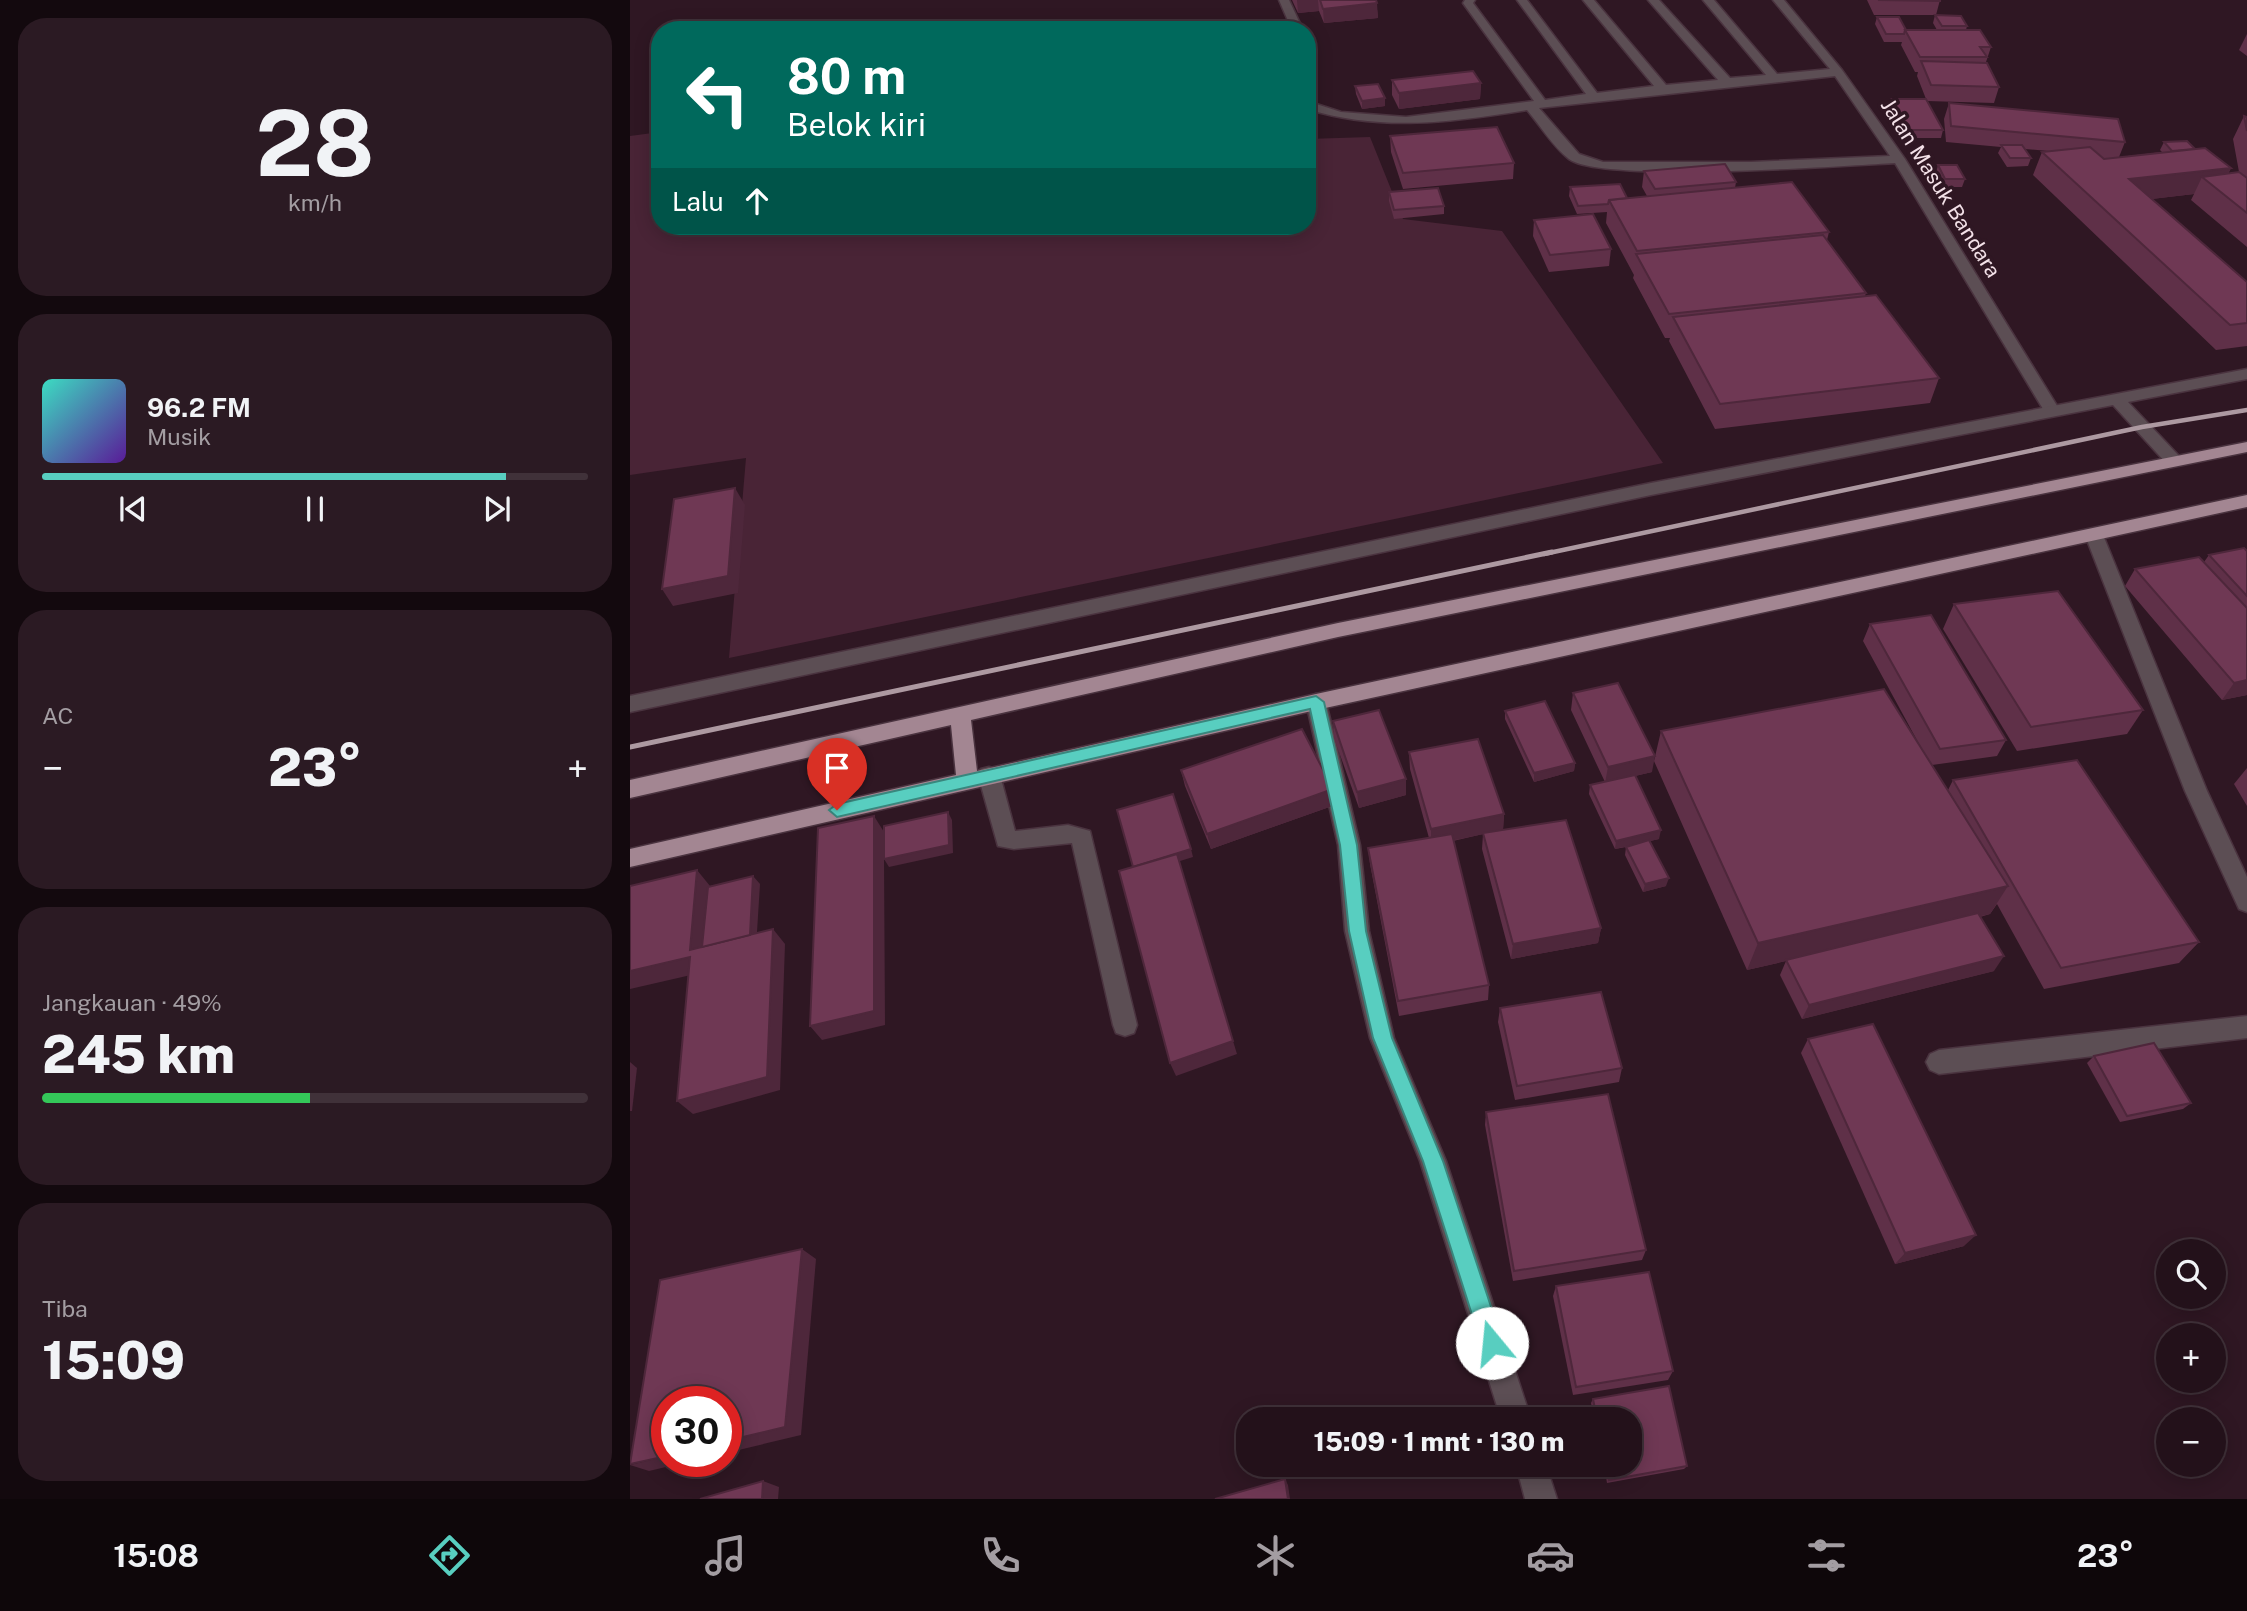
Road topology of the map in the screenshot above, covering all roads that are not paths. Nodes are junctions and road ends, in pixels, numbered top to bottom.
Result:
1 (1284, 0) edge
2 (1470, 0) edge
3 (1522, 0) edge
4 (1588, 0) edge
5 (1653, 0) edge
6 (1708, 0) edge
7 (1778, 0) edge
8 (1294, 21) edge
9 (1838, 72) junction
10 (1774, 77) junction
11 (1727, 82) junction
12 (1663, 89) junction
13 (1594, 97) junction
14 (1535, 104) junction
15 (1316, 108) edge
16 (1899, 159) junction
17 (2247, 374) edge
18 (2115, 397) junction
19 (2051, 410) junction
20 (2247, 447) edge
21 (2172, 460) junction
22 (2247, 501) edge
23 (2094, 535) junction
24 (1316, 702) junction
25 (630, 705) edge
26 (960, 714) junction
27 (978, 778) junction
28 (630, 789) edge
29 (630, 858) edge
30 (2247, 902) edge
31 (1125, 1025) dead end
32 (2247, 1027) edge
33 (1939, 1062) dead end
34 (1512, 1407) edge
35 (1535, 1477) edge
36 (1541, 1499) edge

1 - 8 street
2 - 14 street
3 - 13 street
4 - 12 street
5 - 11 street
6 - 10 street
7 - 9 street, Jalan Masuk Bandara
9 - 10 street
9 - 16 street, Jalan Masuk Bandara
10 - 11 street
11 - 12 street
12 - 13 street
13 - 14 street
14 - 15 street
14 - 16 street
16 - 19 street, Jalan Masuk Bandara
17 - 18 street
18 - 19 street
18 - 21 street
19 - 25 street
20 - 21 highway
21 - 26 highway
22 - 23 highway
23 - 24 highway
23 - 30 street
24 - 27 highway
24 - 34 street
26 - 27 highway
26 - 28 highway
27 - 29 highway
27 - 31 street
32 - 33 street
35 - 36 street

